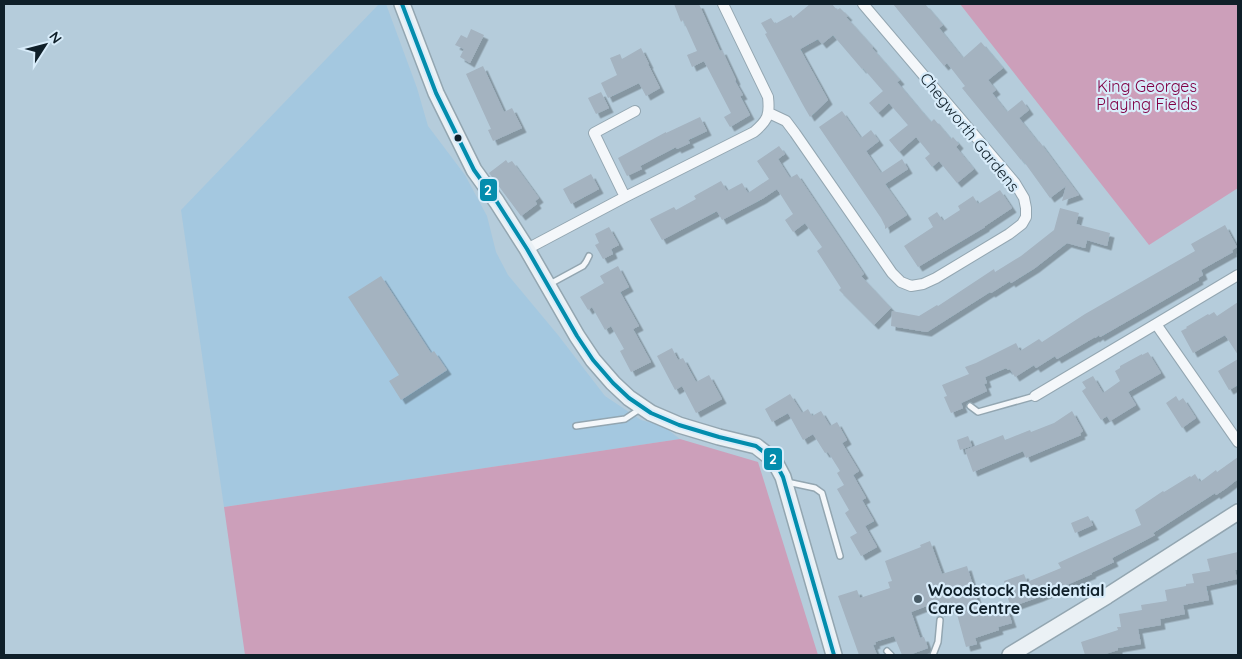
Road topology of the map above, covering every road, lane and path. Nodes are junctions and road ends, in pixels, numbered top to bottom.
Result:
1 (402, 4) edge
2 (723, 4) edge
3 (863, 4) edge
4 (635, 112) dead end
5 (769, 113) junction
6 (625, 197) junction
7 (527, 249) junction
8 (589, 256) dead end
9 (1238, 275) edge
10 (548, 285) junction
11 (1156, 324) junction
12 (1035, 396) joint
13 (970, 406) dead end
14 (642, 407) junction
15 (576, 426) dead end
16 (1238, 442) edge
17 (784, 481) junction
18 (1238, 512) edge
19 (840, 556) dead end
20 (940, 620) dead end
21 (834, 655) edge
22 (933, 655) edge
23 (1010, 655) edge

1 - 7 street
2 - 5 street
3 - 5 street, Chegworth Gardens
4 - 6 street
5 - 6 street
6 - 7 street
7 - 10 street
8 - 10 lane
9 - 11 street
10 - 14 street
11 - 12 street
11 - 16 street
12 - 13 lane
14 - 15 lane
14 - 17 street
17 - 19 lane
17 - 21 street
18 - 23 street
20 - 22 lane

